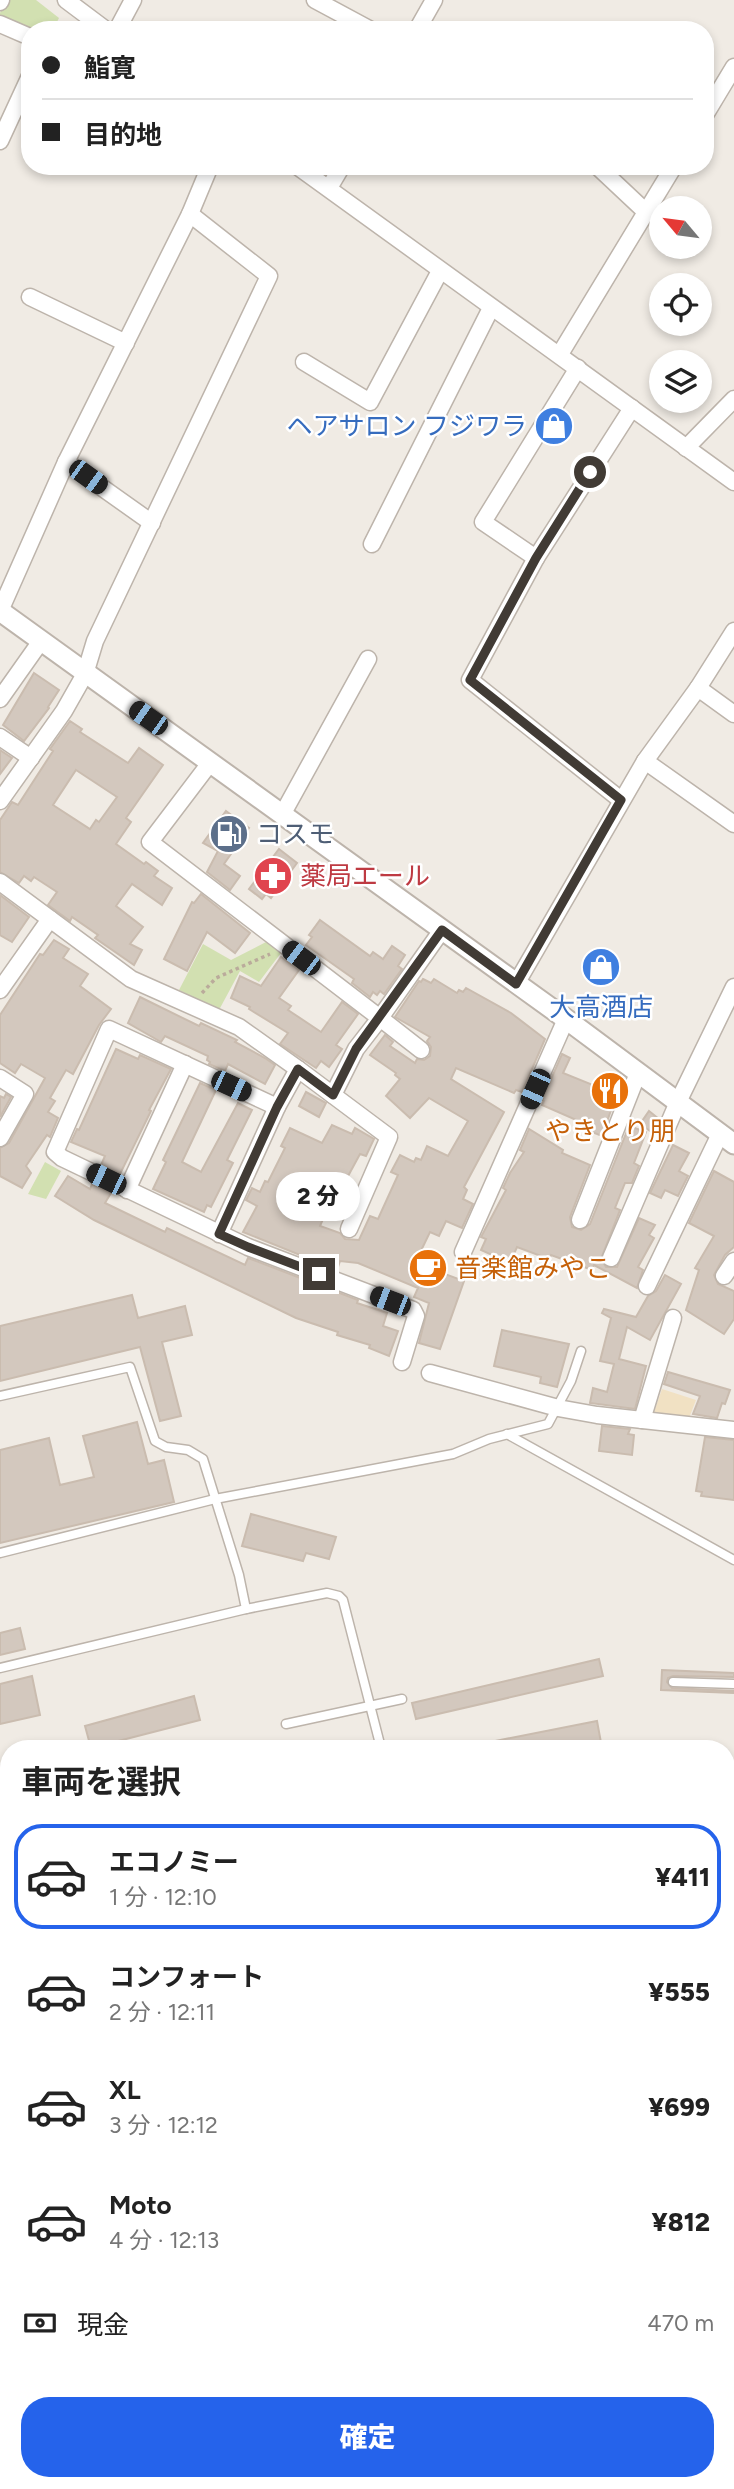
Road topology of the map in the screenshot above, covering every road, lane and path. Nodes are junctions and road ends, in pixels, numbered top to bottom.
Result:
1 (133, 0) edge
2 (315, 0) edge
3 (434, 0) edge
4 (75, 3) edge
5 (96, 21) edge
6 (122, 21) edge
7 (354, 21) edge
8 (422, 21) edge
9 (0, 24) edge
10 (21, 33) edge
11 (734, 67) edge
12 (21, 96) edge
13 (714, 100) edge
14 (0, 141) edge
15 (206, 175) edge
16 (310, 175) edge
17 (337, 175) edge
18 (607, 175) edge
19 (669, 175) edge
20 (330, 188) junction
21 (646, 212) junction
22 (190, 214) junction
23 (440, 271) junction
24 (30, 297) dead end
25 (491, 308) junction
26 (126, 343) junction
27 (560, 355) junction
28 (304, 362) dead end
29 (578, 368) junction
30 (734, 398) edge
31 (632, 408) junction
32 (686, 448) junction
33 (66, 462) junction
34 (734, 482) edge
35 (152, 523) junction
36 (372, 544) dead end
37 (536, 558) junction
38 (0, 611) edge
39 (734, 631) edge
40 (41, 641) junction
41 (368, 659) dead end
42 (85, 674) junction
43 (698, 688) junction
44 (0, 699) edge
45 (734, 714) edge
46 (0, 737) edge
47 (31, 758) junction
48 (645, 761) junction
49 (210, 763) junction
50 (0, 800) edge
51 (621, 800) junction
52 (282, 815) junction
53 (734, 824) edge
54 (0, 882) edge
55 (50, 919) junction
56 (442, 930) junction
57 (281, 943) junction
58 (516, 984) junction
59 (734, 987) edge
60 (0, 990) edge
61 (194, 1007) junction
62 (380, 1018) junction
63 (566, 1019) junction
64 (421, 1050) dead end
65 (185, 1064) junction
66 (298, 1069) junction
67 (638, 1073) junction
68 (0, 1078) edge
69 (333, 1095) junction
70 (678, 1102) junction
71 (277, 1107) junction
72 (0, 1138) edge
73 (727, 1139) edge
74 (127, 1190) junction
75 (580, 1220) dead end
76 (349, 1229) dead end
77 (219, 1234) junction
78 (463, 1252) dead end
79 (611, 1258) dead end
80 (734, 1261) edge
81 (724, 1276) dead end
82 (647, 1286) dead end
83 (673, 1318) dead end
84 (581, 1351) dead end
85 (402, 1362) dead end
86 (430, 1373) dead end
87 (0, 1396) edge
88 (558, 1408) junction
89 (642, 1420) junction
90 (734, 1430) edge
91 (507, 1434) junction
92 (215, 1499) junction
93 (0, 1553) edge
94 (734, 1560) edge
95 (246, 1609) junction
96 (0, 1668) edge
97 (673, 1682) dead end
98 (734, 1684) edge
99 (402, 1699) dead end
100 (369, 1706) junction
101 (286, 1724) dead end
102 (379, 1740) edge

1 - 6 street
2 - 7 street
3 - 8 street
4 - 5 street
9 - 10 street
11 - 13 street
12 - 14 street
15 - 22 street
16 - 20 street
17 - 20 street
18 - 21 street
19 - 21 street
20 - 23 street
21 - 27 street
22 - 26 street
22 - 35 street
23 - 25 street
23 - 28 street
24 - 26 street
25 - 27 street
25 - 36 street
26 - 33 street
27 - 29 street
29 - 31 street
29 - 37 street
30 - 32 street
31 - 32 street
31 - 37 street
32 - 34 street
33 - 35 street
33 - 38 street
35 - 42 street
37 - 51 street
38 - 40 street
39 - 43 street
40 - 42 street
40 - 44 street
41 - 52 street
42 - 47 street
42 - 49 street
43 - 45 street
43 - 48 street
46 - 47 street
47 - 50 street
48 - 51 street
48 - 53 street
49 - 52 street
49 - 57 street
51 - 58 street
52 - 56 street
54 - 55 street
55 - 60 street
55 - 61 street
56 - 58 street
56 - 62 street
57 - 61 path
57 - 62 street
58 - 63 street
59 - 70 street
61 - 66 street
62 - 64 street
62 - 69 street
63 - 67 street
63 - 78 street
65 - 71 street
65 - 74 street
65 - 74 street
66 - 69 street
66 - 71 street
67 - 70 street
67 - 75 street
68 - 72 street
69 - 76 street
70 - 73 street
70 - 79 street
71 - 77 street
73 - 82 street
74 - 77 street
77 - 85 street
80 - 81 street
83 - 89 street
84 - 88 lane
86 - 88 street
87 - 92 lane
88 - 89 street
88 - 91 lane
89 - 90 street
91 - 92 lane
91 - 94 lane
92 - 93 lane
92 - 95 lane
95 - 96 lane
95 - 100 lane
97 - 98 lane
99 - 100 lane
100 - 101 lane
100 - 102 lane

